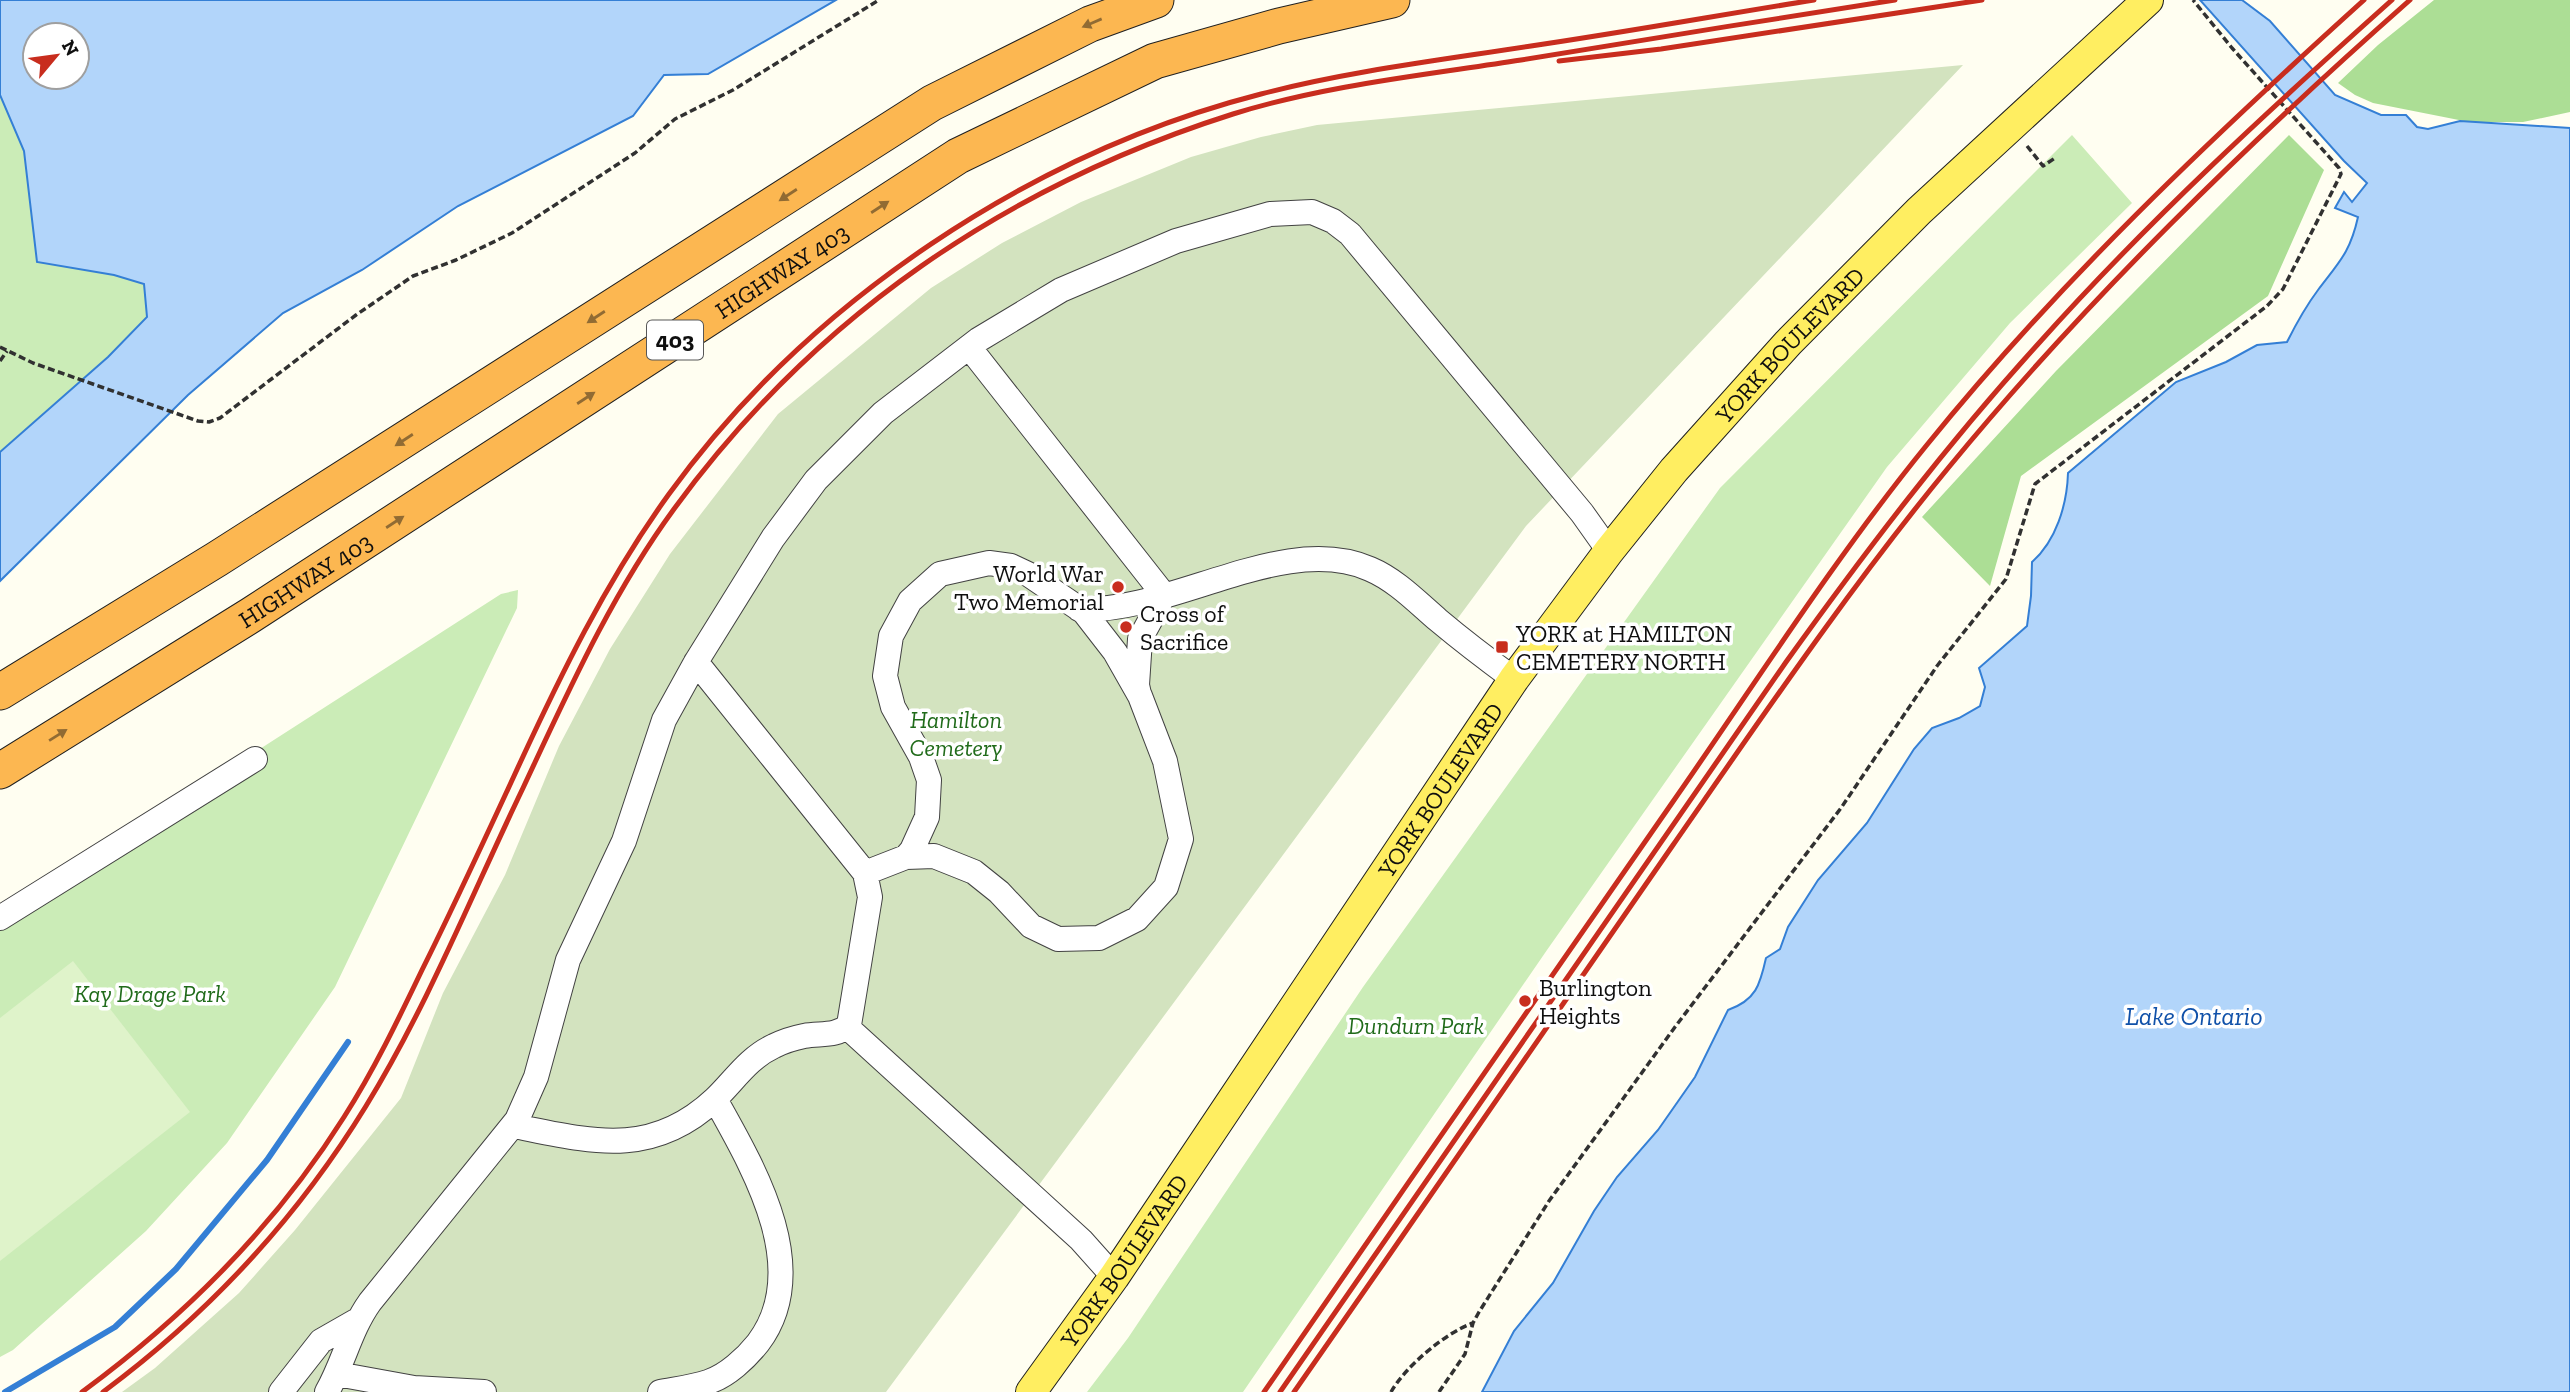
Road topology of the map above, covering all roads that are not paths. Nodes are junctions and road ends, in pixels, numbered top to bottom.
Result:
1 (1156, 0) edge
2 (1392, 0) edge
3 (2148, 0) edge
4 (969, 347) junction
5 (1609, 551) junction
6 (1164, 596) junction
7 (1079, 609) junction
8 (696, 662) junction
9 (1514, 679) junction
10 (0, 692) edge
11 (1140, 696) junction
12 (255, 759) dead end
13 (0, 771) edge
14 (906, 857) junction
15 (865, 873) junction
16 (0, 918) edge
17 (847, 1027) junction
18 (715, 1099) junction
19 (514, 1126) junction
20 (1114, 1277) junction
21 (356, 1321) junction
22 (332, 1383) edge
23 (411, 1389) edge
24 (281, 1392) edge
25 (484, 1392) edge
26 (660, 1392) edge
27 (1031, 1392) edge

1 -> 10 highway, 403
13 -> 2 highway, HIGHWAY 403 / 403
3 - 5 main road, YORK BOULEVARD
4 - 5 lane
4 - 6 lane
4 - 8 lane
5 - 9 main road, YORK BOULEVARD
6 - 7 lane
6 - 9 lane
6 - 11 lane
7 - 11 lane
7 - 14 lane
8 - 15 lane
8 - 19 lane
9 - 20 main road, YORK BOULEVARD
11 - 14 lane
12 - 16 lane
14 - 15 lane
15 - 17 lane
17 - 18 lane
17 - 20 lane
18 - 19 lane
18 - 26 lane
19 - 21 lane
20 - 27 main road, YORK BOULEVARD
21 - 22 lane
21 - 24 lane
22 - 23 lane
23 - 25 lane

